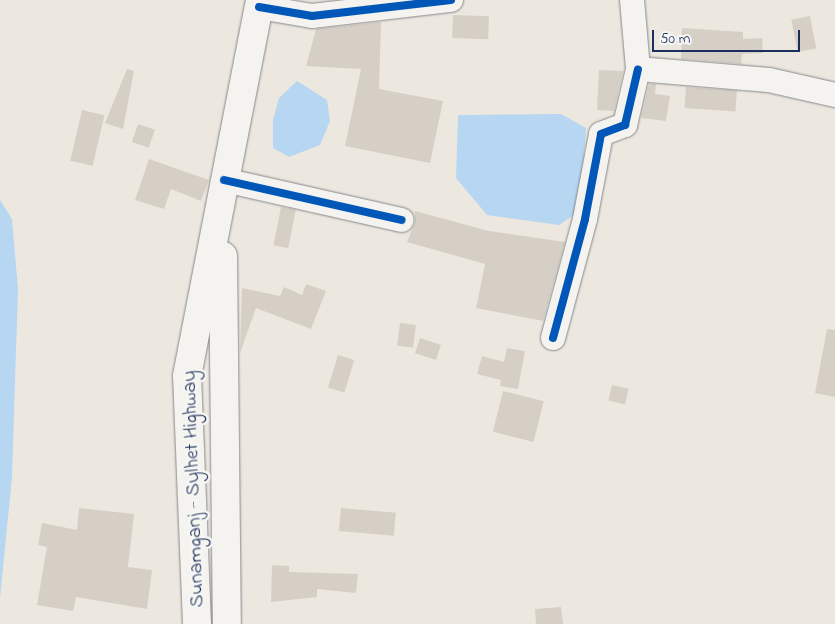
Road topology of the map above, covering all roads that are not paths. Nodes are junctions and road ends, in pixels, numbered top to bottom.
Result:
1 (451, 0) edge
2 (632, 0) edge
3 (260, 3) edge
4 (638, 69) junction
5 (835, 95) edge
6 (224, 180) junction
7 (402, 220) dead end
8 (553, 338) dead end
9 (197, 624) edge
10 (227, 624) edge

1 - 3 street
2 - 4 street
3 - 6 main road, Sunamganj - Sylhet Highway
4 - 5 street
4 - 8 street
6 - 7 street
6 - 9 main road, Sunamganj - Sylhet Highway
6 - 10 main road, Sunamganj - Sylhet Highway

